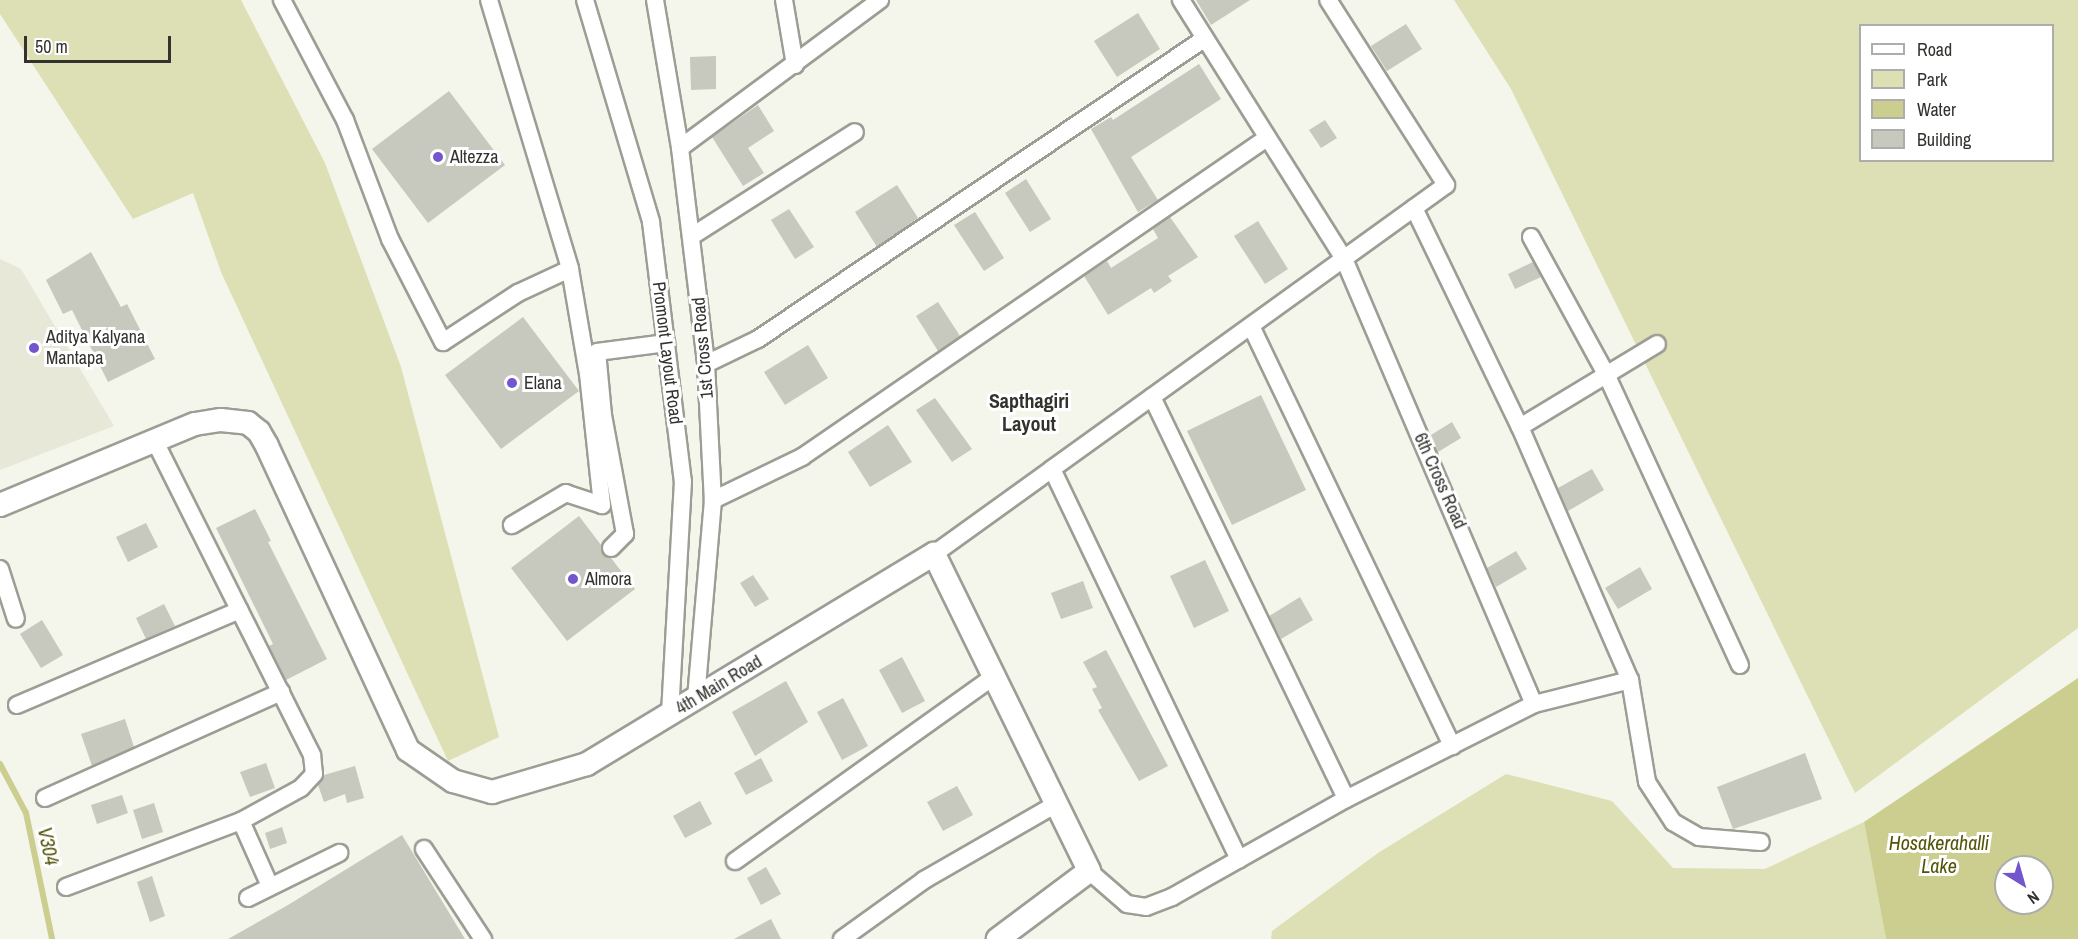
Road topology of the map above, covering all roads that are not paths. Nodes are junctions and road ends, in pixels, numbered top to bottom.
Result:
1 (282, 0) edge
2 (489, 0) edge
3 (585, 0) edge
4 (655, 0) edge
5 (784, 0) edge
6 (880, 0) edge
7 (1181, 0) edge
8 (1328, 0) edge
9 (1204, 39) junction
10 (795, 65) junction
11 (855, 132) dead end
12 (1267, 138) junction
13 (680, 148) junction
14 (1414, 208) junction
15 (692, 236) junction
16 (1531, 237) dead end
17 (1344, 259) junction
18 (570, 269) junction
19 (1251, 326) junction
20 (666, 343) junction
21 (1657, 344) dead end
22 (706, 364) junction
23 (1607, 376) junction
24 (1152, 397) junction
25 (1520, 427) junction
26 (155, 441) junction
27 (1052, 469) junction
28 (713, 500) junction
29 (0, 505) edge
30 (512, 525) dead end
31 (611, 548) dead end
32 (934, 554) junction
33 (0, 569) edge
34 (240, 610) junction
35 (16, 619) dead end
36 (1740, 665) dead end
37 (994, 676) junction
38 (1630, 680) junction
39 (280, 692) junction
40 (696, 699) junction
41 (1534, 704) junction
42 (17, 705) dead end
43 (670, 714) junction
44 (1452, 746) junction
45 (45, 798) dead end
46 (1346, 799) junction
47 (1056, 804) junction
48 (241, 821) junction
49 (1761, 842) dead end
50 (424, 849) dead end
51 (339, 853) dead end
52 (1239, 859) junction
53 (735, 861) dead end
54 (1089, 871) junction
55 (66, 886) dead end
56 (270, 886) junction
57 (248, 898) dead end
58 (483, 939) edge
59 (842, 939) edge
60 (998, 939) edge

1 - 18 street
2 - 18 street
3 - 20 street, Promont Layout Road
4 - 13 street, 1st Cross Road
5 - 10 street
6 - 10 street
7 - 9 street, 6th Cross Road
8 - 14 street
9 - 12 street, 6th Cross Road
9 - 22 street
10 - 13 street
11 - 15 street
12 - 17 street, 6th Cross Road
12 - 28 street
13 - 15 street, 1st Cross Road
14 - 17 street
14 - 25 street
15 - 22 street, 1st Cross Road
16 - 23 street
17 - 19 street
17 - 41 street, 6th Cross Road
18 - 30 street
19 - 24 street
19 - 44 street
20 - 31 street
20 - 43 street, Promont Layout Road
21 - 23 street
22 - 28 street, 1st Cross Road
23 - 25 street
23 - 36 street
24 - 27 street
24 - 46 street
25 - 38 street
26 - 29 street
26 - 34 street
26 - 43 street, 4th Main Road
27 - 32 street
27 - 52 street
28 - 40 street, 1st Cross Road
32 - 37 street
32 - 40 street, 4th Main Road
33 - 35 street
34 - 39 street
34 - 42 street
37 - 47 street
37 - 53 street
38 - 41 street
38 - 49 street
39 - 45 street
39 - 48 street
40 - 43 street, 4th Main Road
41 - 44 street
44 - 46 street
46 - 52 street
47 - 54 street
47 - 59 street
48 - 55 street
48 - 56 street
50 - 58 street
51 - 56 street
52 - 54 street
54 - 60 street
56 - 57 street

